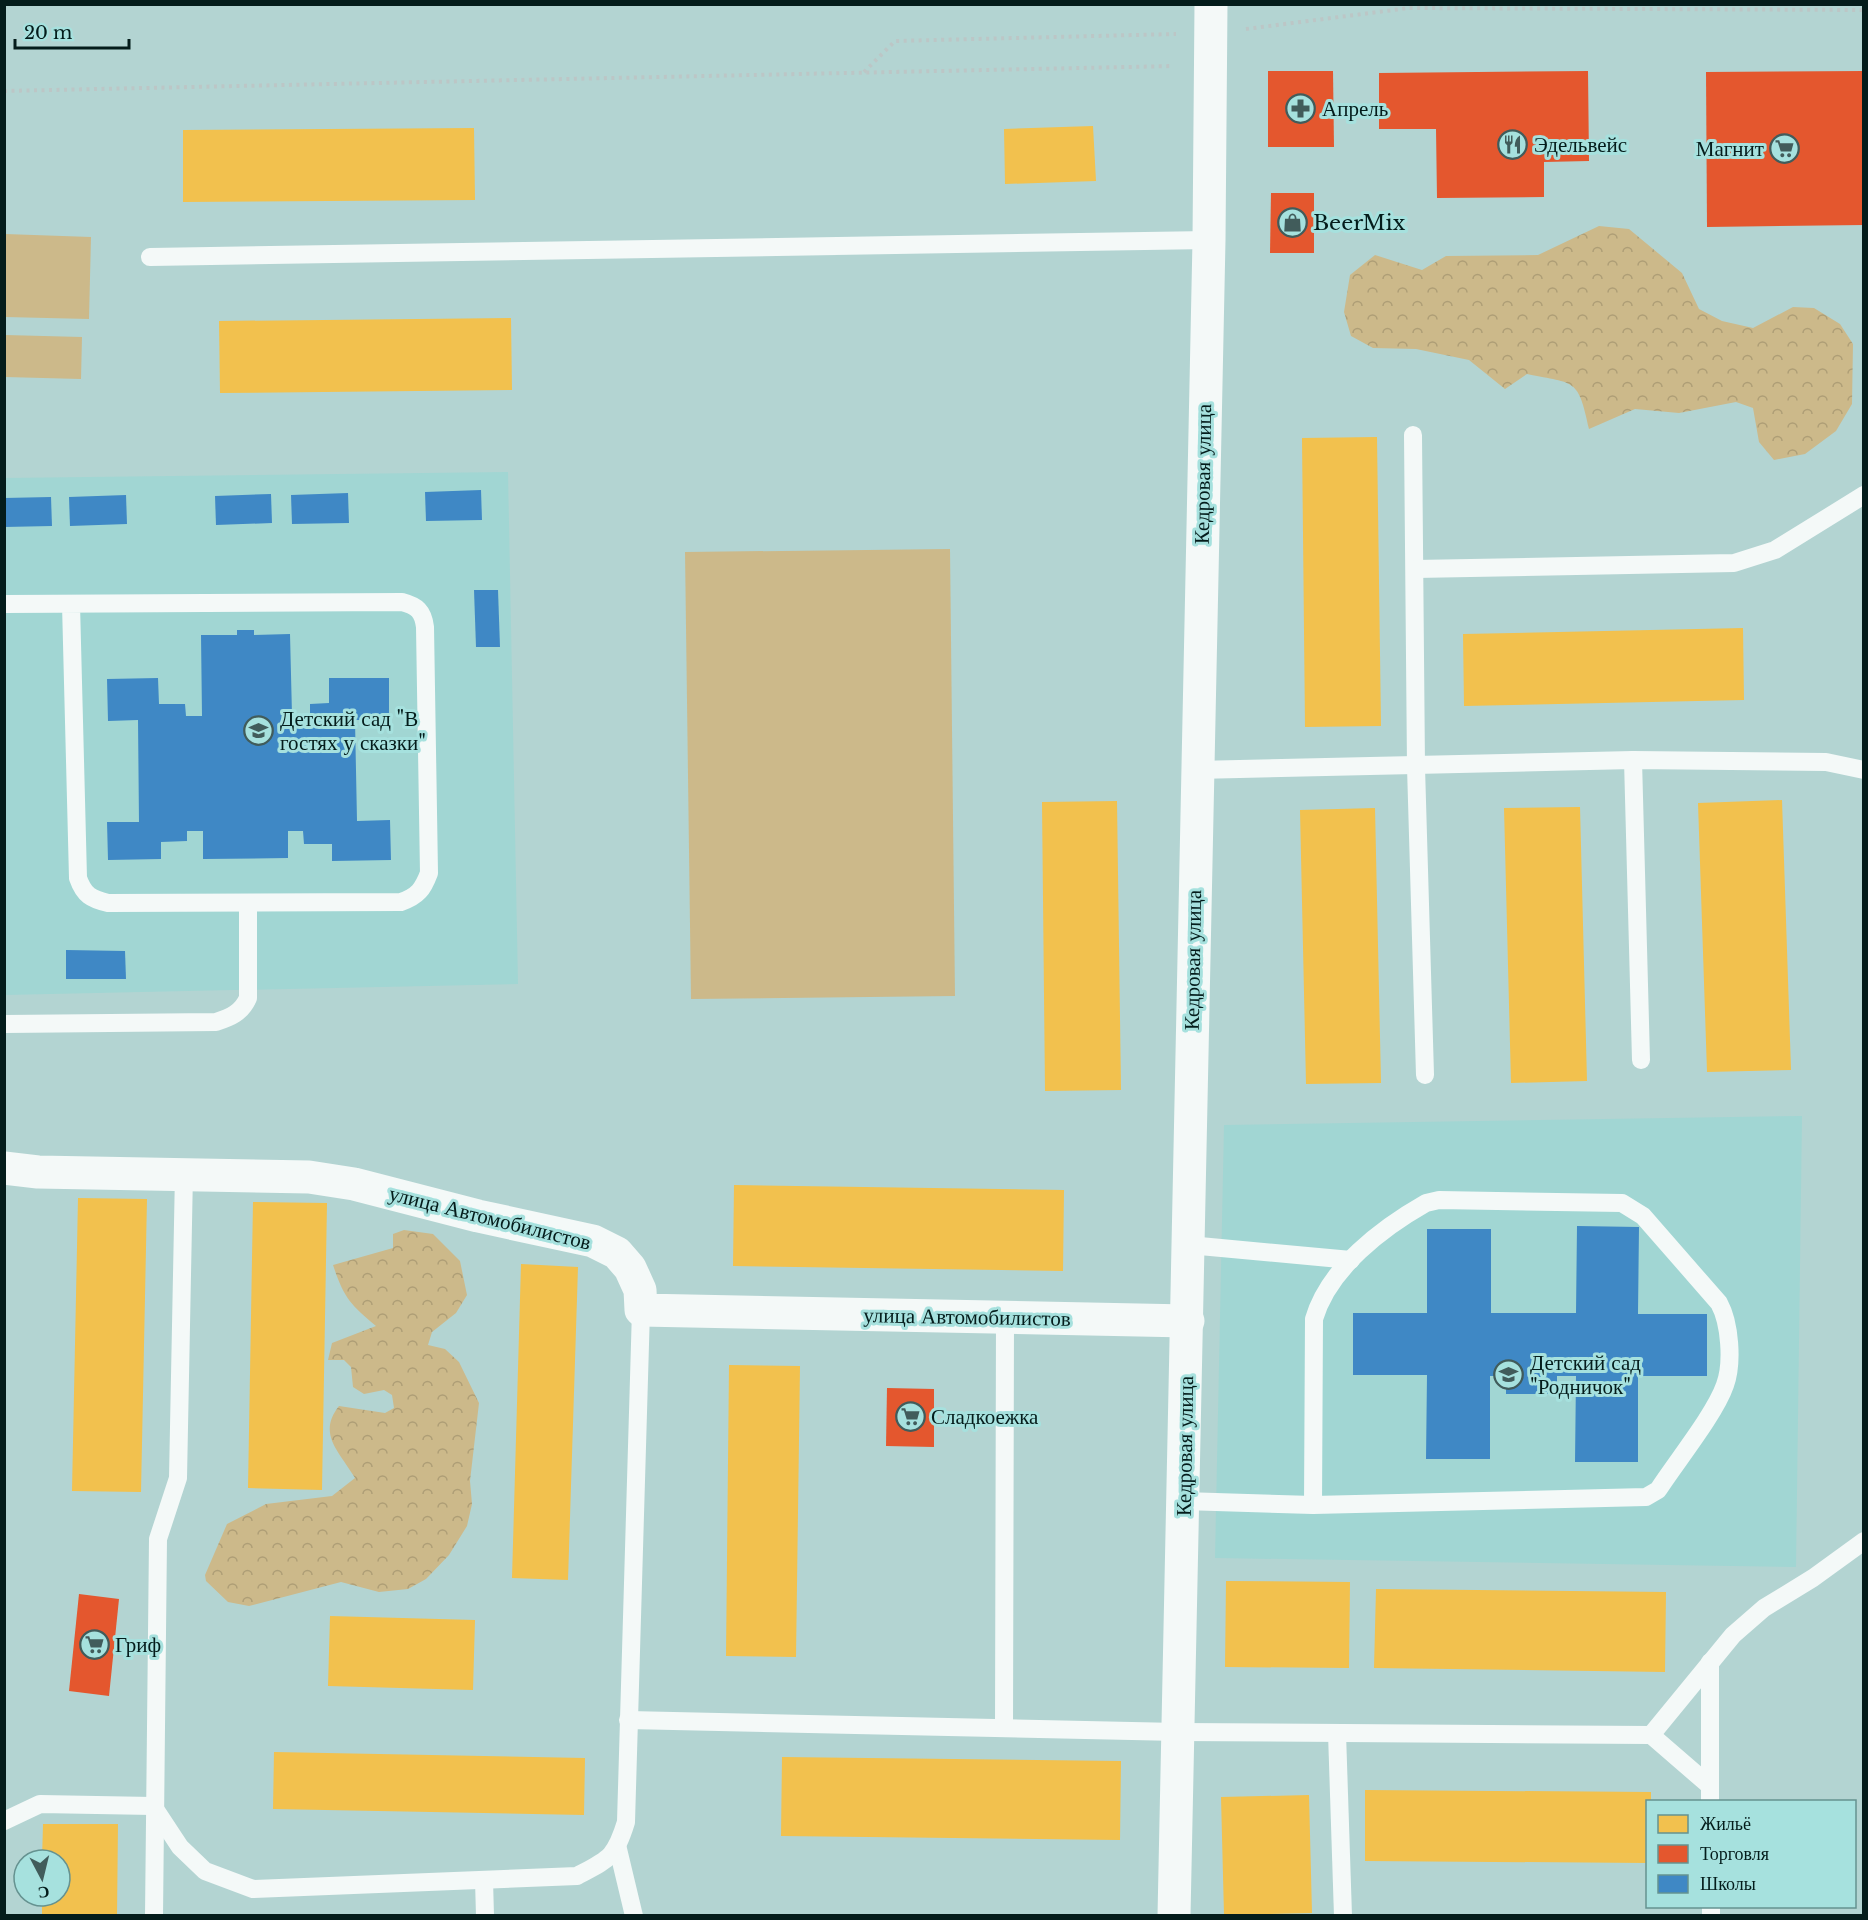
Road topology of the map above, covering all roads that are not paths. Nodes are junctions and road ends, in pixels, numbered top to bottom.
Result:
1 (1210, 4) edge
2 (1209, 240) junction
3 (150, 257) dead end
4 (1413, 435) dead end
5 (1863, 495) edge
6 (1415, 569) junction
7 (4, 604) edge
8 (71, 604) junction
9 (1633, 760) junction
10 (1416, 767) junction
11 (1196, 770) junction
12 (1863, 770) edge
13 (248, 903) junction
14 (4, 1024) edge
15 (1641, 1060) dead end
16 (1425, 1075) dead end
17 (4, 1168) edge
18 (184, 1173) junction
19 (1189, 1245) junction
20 (1351, 1260) junction
21 (641, 1310) junction
22 (1005, 1318) junction
23 (1188, 1321) junction
24 (1183, 1502) junction
25 (1313, 1505) junction
26 (1863, 1541) edge
27 (1710, 1662) junction
28 (628, 1720) junction
29 (1004, 1728) junction
30 (1178, 1731) junction
31 (1337, 1732) junction
32 (1651, 1735) junction
33 (1710, 1794) edge
34 (153, 1806) junction
35 (4, 1821) edge
36 (618, 1849) junction
37 (484, 1880) junction
38 (154, 1916) edge
39 (485, 1916) edge
40 (634, 1916) edge
41 (1174, 1916) edge
42 (1343, 1916) edge

1 - 2 street, Кедровая улица
2 - 3 lane
2 - 11 street, Кедровая улица
4 - 6 lane
5 - 6 lane
6 - 10 lane
7 - 8 lane
8 - 13 lane
8 - 13 lane
9 - 10 lane
9 - 12 lane
9 - 15 lane
10 - 11 lane
10 - 16 lane
11 - 19 street, Кедровая улица
13 - 14 lane
17 - 18 street, улица Автомобилистов
18 - 21 street, улица Автомобилистов
18 - 34 lane
19 - 20 lane
19 - 23 street, Кедровая улица
20 - 25 lane
20 - 25 lane
21 - 22 street, улица Автомобилистов
21 - 28 lane
22 - 23 street, улица Автомобилистов
22 - 29 lane
23 - 24 street, Кедровая улица
24 - 25 lane
24 - 30 street, Кедровая улица
26 - 27 lane
27 - 32 lane
27 - 33 lane
28 - 29 lane
28 - 36 lane
29 - 30 lane
30 - 31 lane
30 - 41 street, Кедровая улица
31 - 32 lane
31 - 42 lane
32 - 33 lane
34 - 35 lane
34 - 37 lane
34 - 38 lane
36 - 37 lane
36 - 40 lane
37 - 39 lane

